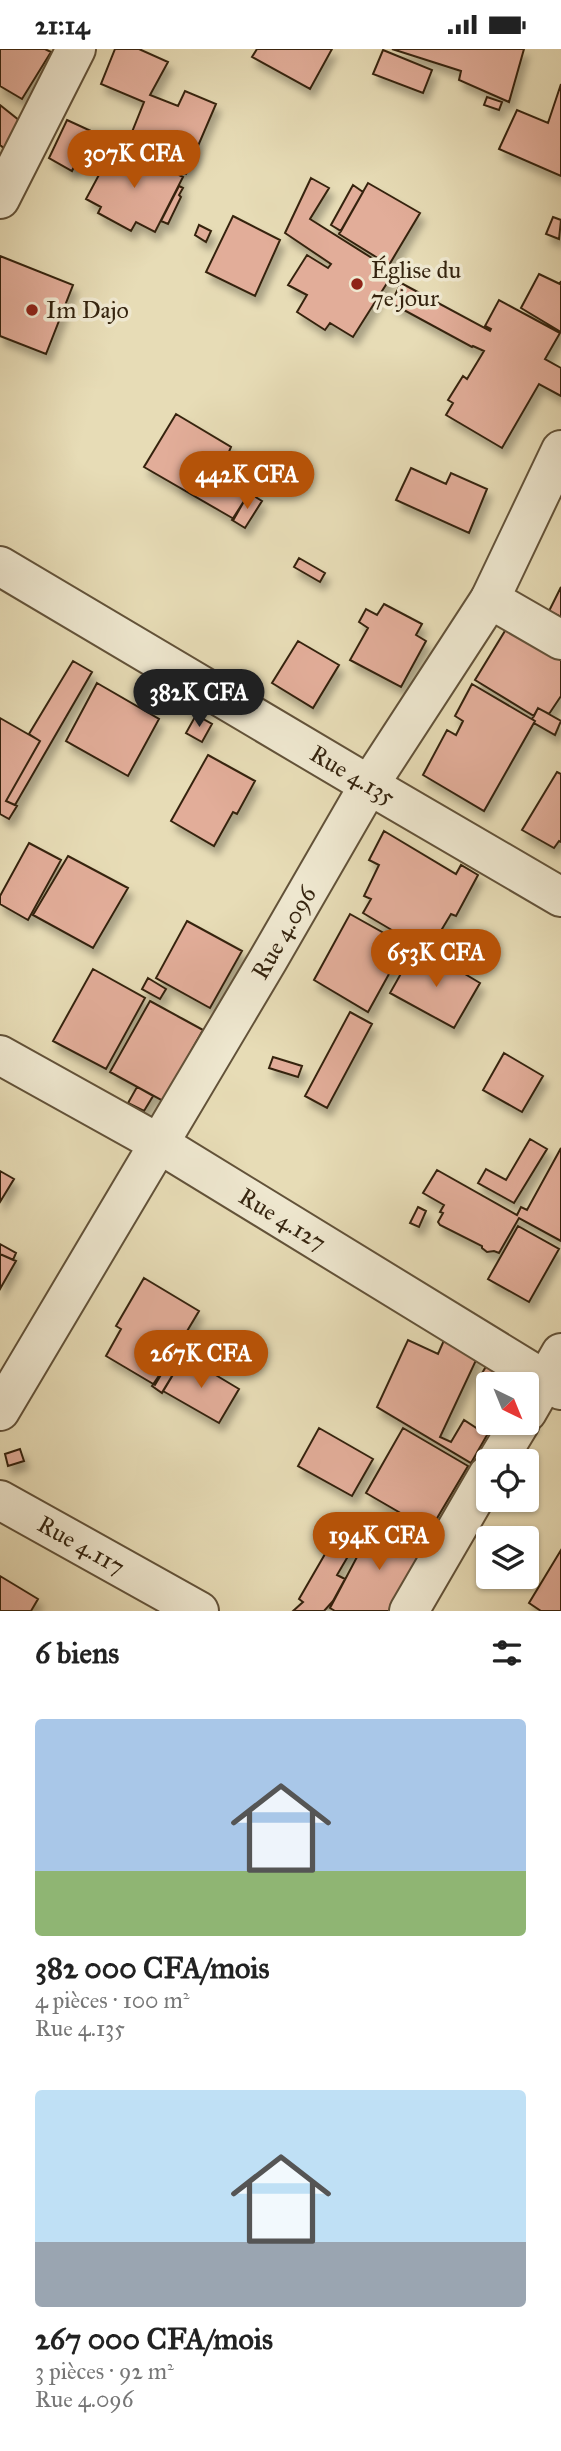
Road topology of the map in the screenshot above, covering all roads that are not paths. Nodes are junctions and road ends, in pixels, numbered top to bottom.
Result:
1 (76, 49) edge
2 (0, 199) edge
3 (561, 450) edge
4 (0, 566) edge
5 (490, 599) junction
6 (561, 640) edge
7 (369, 785) junction
8 (561, 897) edge
9 (0, 1055) edge
10 (158, 1143) junction
11 (549, 1384) edge
12 (0, 1411) edge
13 (476, 1496) edge
14 (0, 1500) edge
15 (160, 1602) edge
16 (199, 1611) edge
17 (409, 1611) edge

1 - 2 street
3 - 5 street, Rue 4.096
4 - 7 street, Rue 4.135
5 - 6 street
5 - 7 street, Rue 4.096
7 - 8 street, Rue 4.135
7 - 10 street, Rue 4.096
9 - 10 street, Rue 4.127
10 - 11 street, Rue 4.127
10 - 12 street, Rue 4.096
13 - 17 street
14 - 15 street, Rue 4.117
15 - 16 street, Rue 4.117

